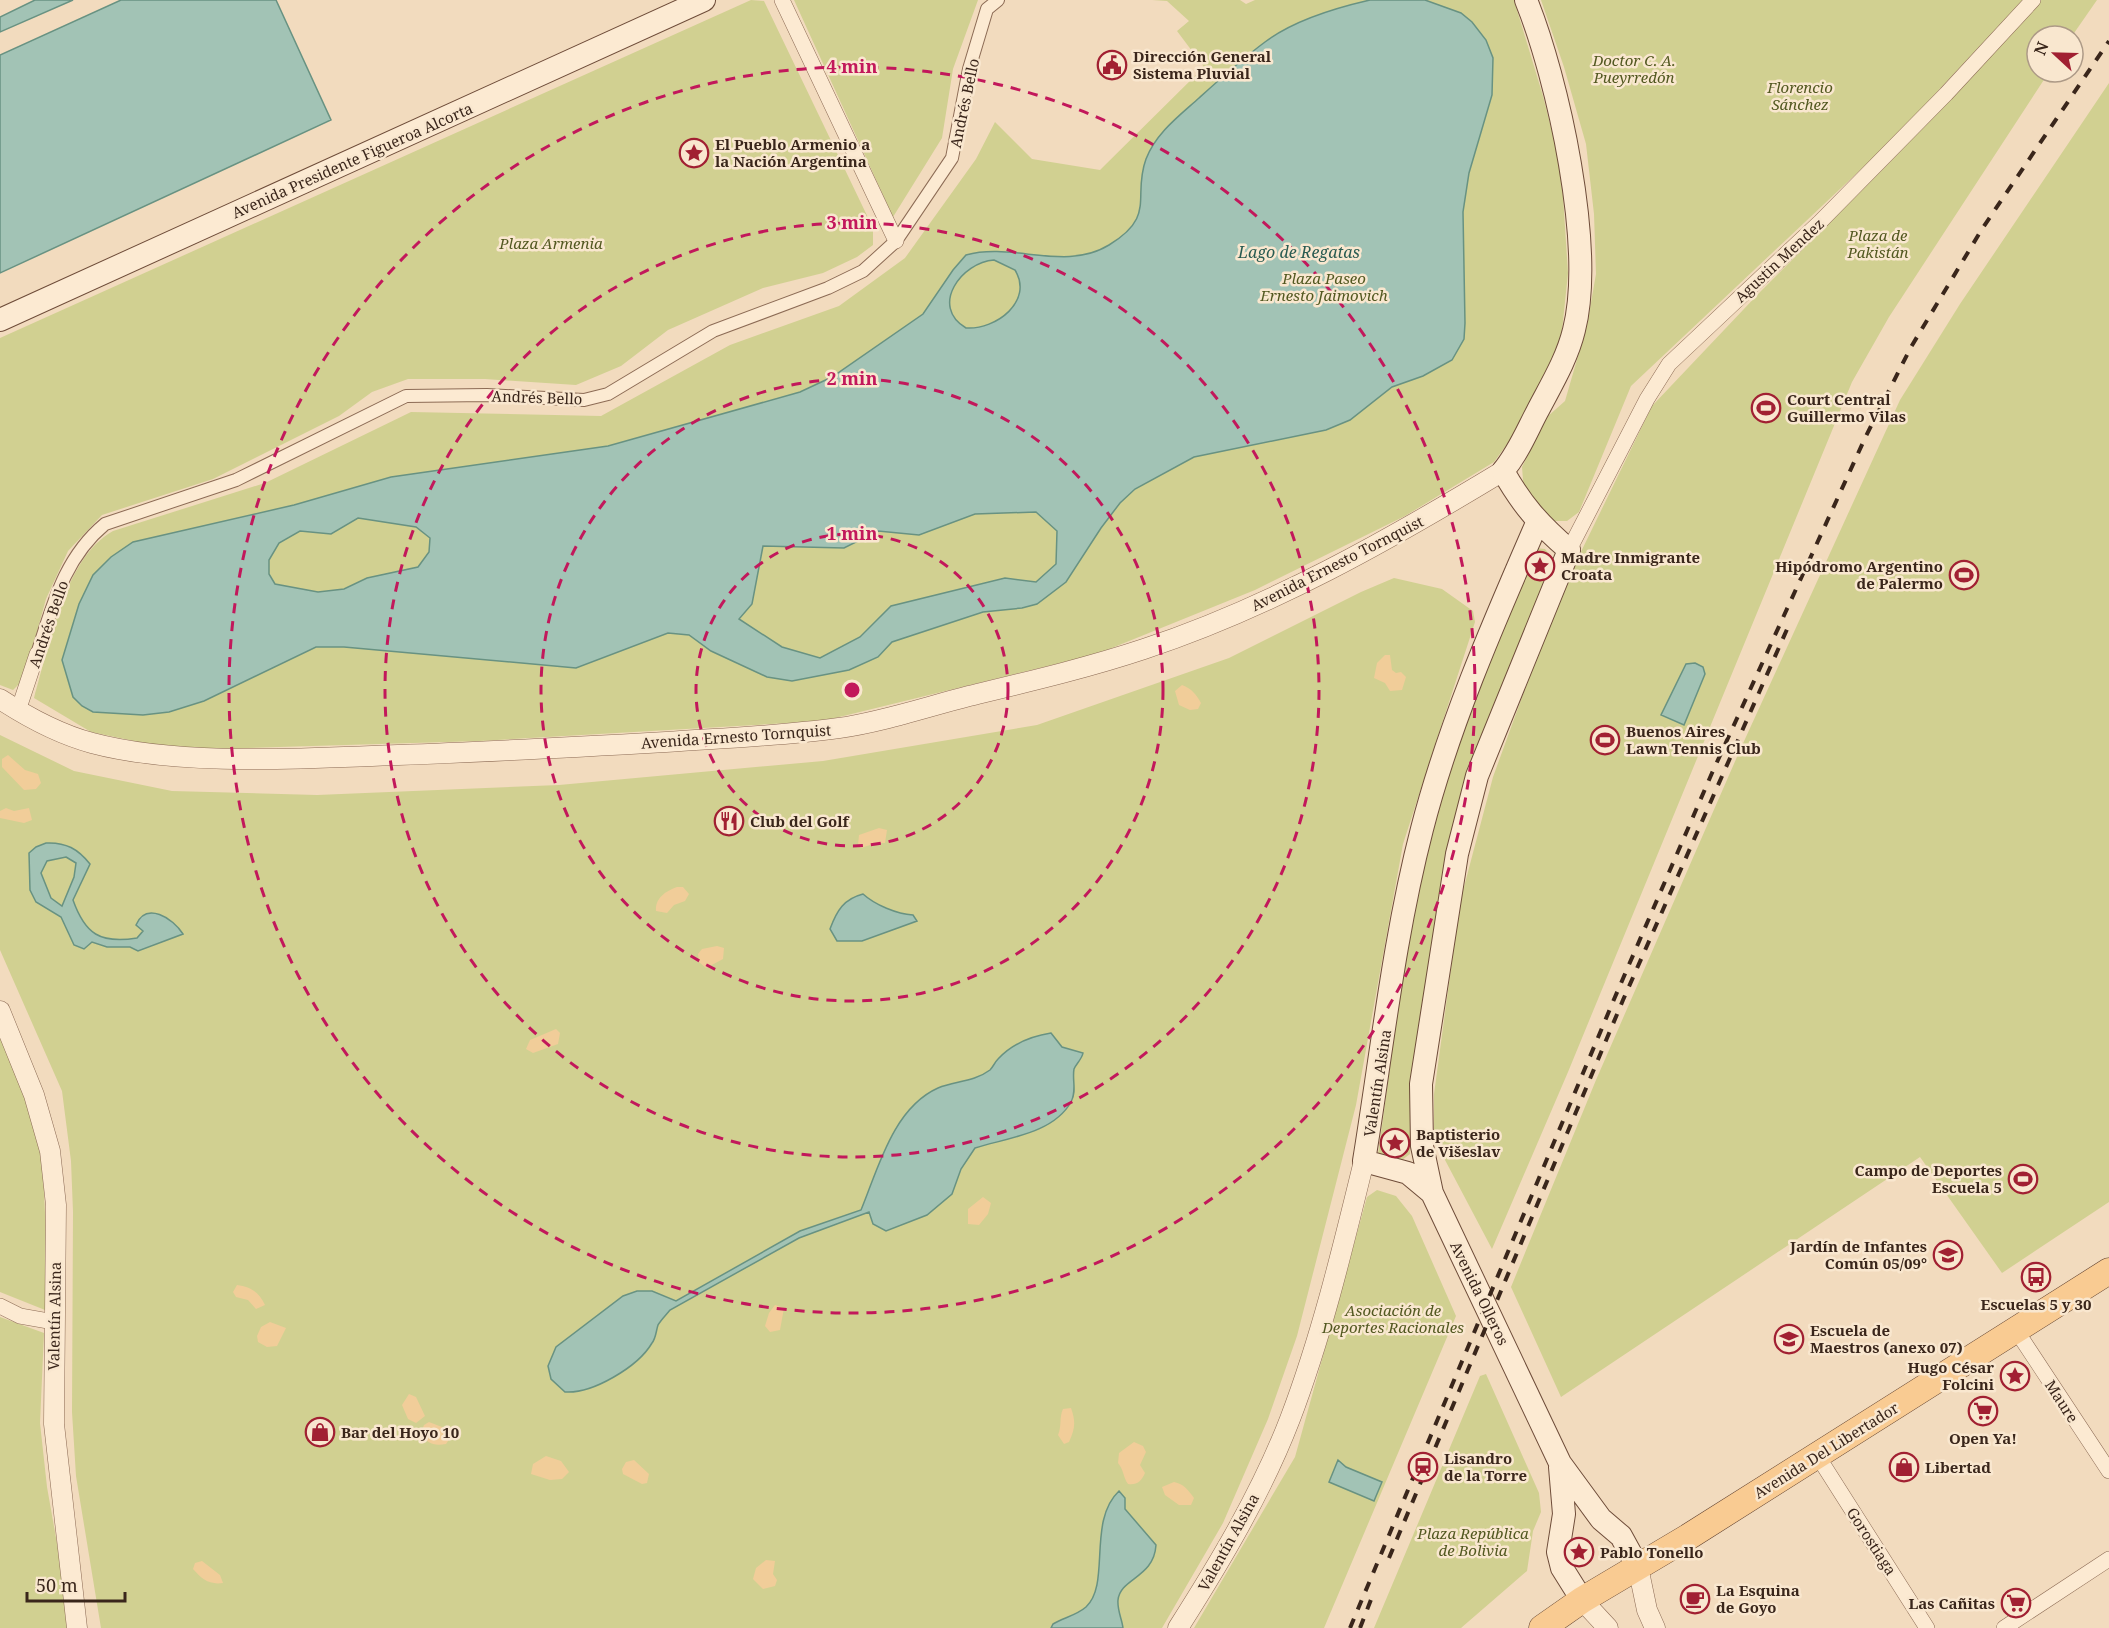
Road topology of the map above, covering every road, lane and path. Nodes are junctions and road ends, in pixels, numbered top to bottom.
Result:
1 (704, 0) edge
2 (782, 0) edge
3 (998, 0) edge
4 (1526, 0) edge
5 (2033, 0) edge
6 (896, 241) junction
7 (0, 320) edge
8 (1503, 471) junction
9 (1537, 523) junction
10 (1569, 550) junction
11 (37, 654) joint
12 (0, 699) edge
13 (18, 711) junction
14 (0, 1011) edge
15 (1422, 1146) junction
16 (1364, 1161) junction
17 (1395, 1169) junction
18 (1432, 1193) junction
19 (2109, 1271) edge
20 (0, 1306) edge
21 (54, 1322) junction
22 (2016, 1330) junction
23 (1817, 1455) junction
24 (1560, 1463) junction
25 (2109, 1472) edge
26 (1600, 1519) junction
27 (1562, 1533) junction
28 (2109, 1559) edge
29 (1638, 1566) junction
30 (1582, 1600) junction
31 (77, 1628) edge
32 (1178, 1628) edge
33 (1542, 1628) edge
34 (1608, 1628) edge
35 (1655, 1628) edge
36 (1927, 1628) edge
37 (2004, 1628) edge

1 - 7 main road, Avenida Presidente Figueroa Alcorta
2 - 6 street
3 - 6 street, Andrés Bello
4 - 8 main road
5 - 10 street, Agustin Mendez
6 - 11 street, Andrés Bello
8 - 9 main road
8 - 13 street, Avenida Ernesto Tornquist
9 - 10 main road
9 - 16 main road, Valentín Alsina
10 - 15 main road
11 - 13 street, Andrés Bello
12 - 13 street, Avenida Ernesto Tornquist
14 - 21 street, Valentín Alsina
15 - 17 main road
15 - 18 main road
16 - 17 main road, Avenida Olleros
16 - 32 street, Valentín Alsina
17 - 18 main road, Avenida Olleros
18 - 24 main road, Avenida Olleros
19 - 22 main road, Avenida Del Libertador
20 - 21 street
21 - 31 street, Valentín Alsina
22 - 23 main road, Avenida Del Libertador
22 - 25 street, Maure
23 - 29 main road, Avenida Del Libertador
23 - 36 street, Gorostiaga
24 - 26 main road, Avenida Olleros
24 - 27 main road, Avenida Olleros
26 - 27 main road
26 - 29 main road, Avenida Olleros
27 - 30 main road, Avenida Olleros
28 - 37 street
29 - 30 main road, Avenida Del Libertador
29 - 35 street, Avenida Olleros
30 - 33 main road, Avenida Del Libertador
30 - 34 street, Avenida Olleros

